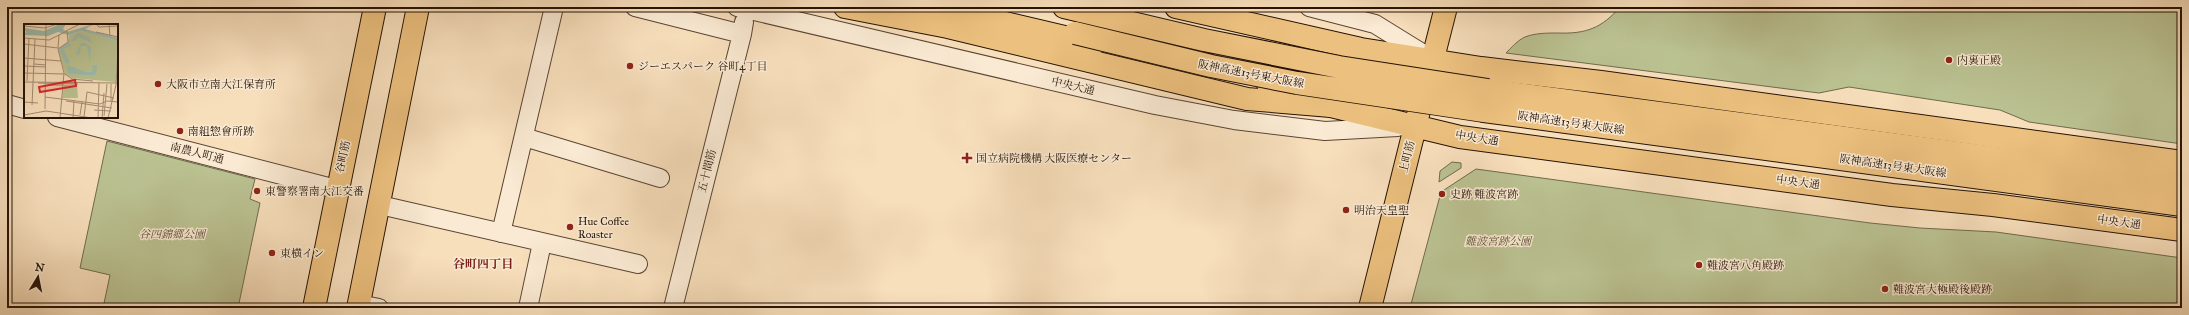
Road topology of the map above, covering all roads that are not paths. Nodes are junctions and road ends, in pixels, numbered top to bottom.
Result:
1 (375, 7) edge
2 (418, 7) edge
3 (554, 7) edge
4 (635, 7) edge
5 (845, 7) edge
6 (938, 7) edge
7 (967, 7) edge
8 (1064, 7) edge
9 (1176, 7) edge
10 (1309, 7) edge
11 (1446, 7) edge
12 (742, 8) edge
13 (742, 34) junction
14 (1432, 60) junction
15 (1164, 69) junction
16 (7, 104) edge
17 (24, 109) edge
18 (61, 118) edge
19 (1415, 126) junction
20 (524, 137) junction
21 (2182, 162) edge
22 (660, 178) dead end
23 (2182, 183) edge
24 (336, 189) junction
25 (380, 205) junction
26 (2182, 205) edge
27 (2182, 230) edge
28 (500, 233) junction
29 (542, 242) junction
30 (638, 264) dead end
31 (365, 307) edge
32 (314, 308) edge
33 (528, 308) edge
34 (673, 308) edge
35 (1370, 308) edge

1 - 24 main road, 谷町筋
2 - 25 main road
3 - 20 street
4 - 13 street
5 - 15 main road
6 - 15 main road
7 - 26 main road, 阪神高速13号東大阪線, bridge
8 - 23 main road, 阪神高速13号東大阪線, bridge
9 - 14 main road
10 - 14 street
11 - 14 main road, 上町筋
12 - 13 street, 五十間筋
12 - 19 street, 中央大通
13 - 34 street, 五十間筋
14 - 19 main road, 上町筋
14 - 21 main road
15 - 19 main road, 中央大通
16 - 17 street
18 - 24 street, 南農人町通
19 - 27 main road, 中央大通
19 - 35 main road, 上町筋
20 - 22 street
20 - 28 street
24 - 32 main road, 谷町筋
25 - 28 street
25 - 31 main road
28 - 29 street
29 - 30 street
29 - 33 street

